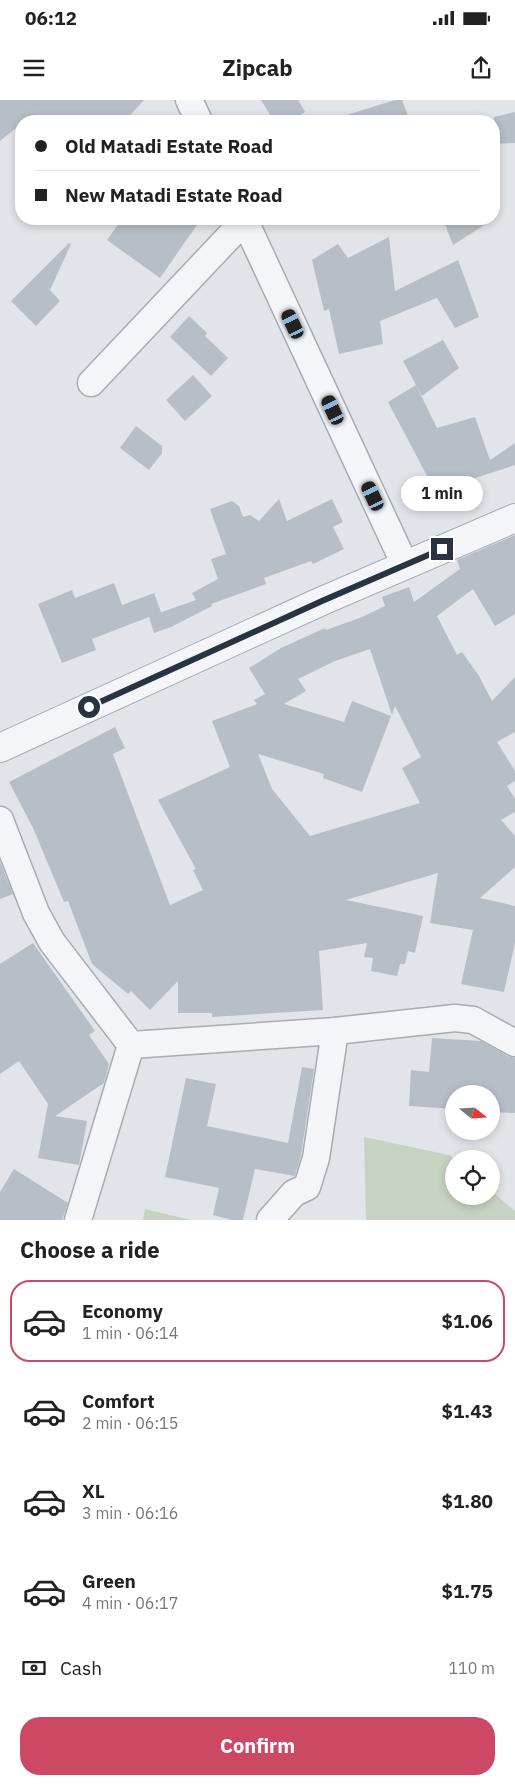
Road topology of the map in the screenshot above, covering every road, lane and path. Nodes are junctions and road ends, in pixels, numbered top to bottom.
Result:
1 (189, 100) edge
2 (196, 115) edge
3 (239, 225) edge
4 (246, 225) edge
5 (91, 383) dead end
6 (515, 518) edge
7 (405, 565) junction
8 (0, 748) edge
9 (0, 820) edge
10 (335, 1031) junction
11 (515, 1043) edge
12 (131, 1045) junction
13 (78, 1220) edge
14 (270, 1220) edge

1 - 2 street
3 - 5 street
4 - 7 street
6 - 7 street
7 - 8 street
9 - 12 street
10 - 11 street
10 - 12 street
10 - 14 street
12 - 13 street

